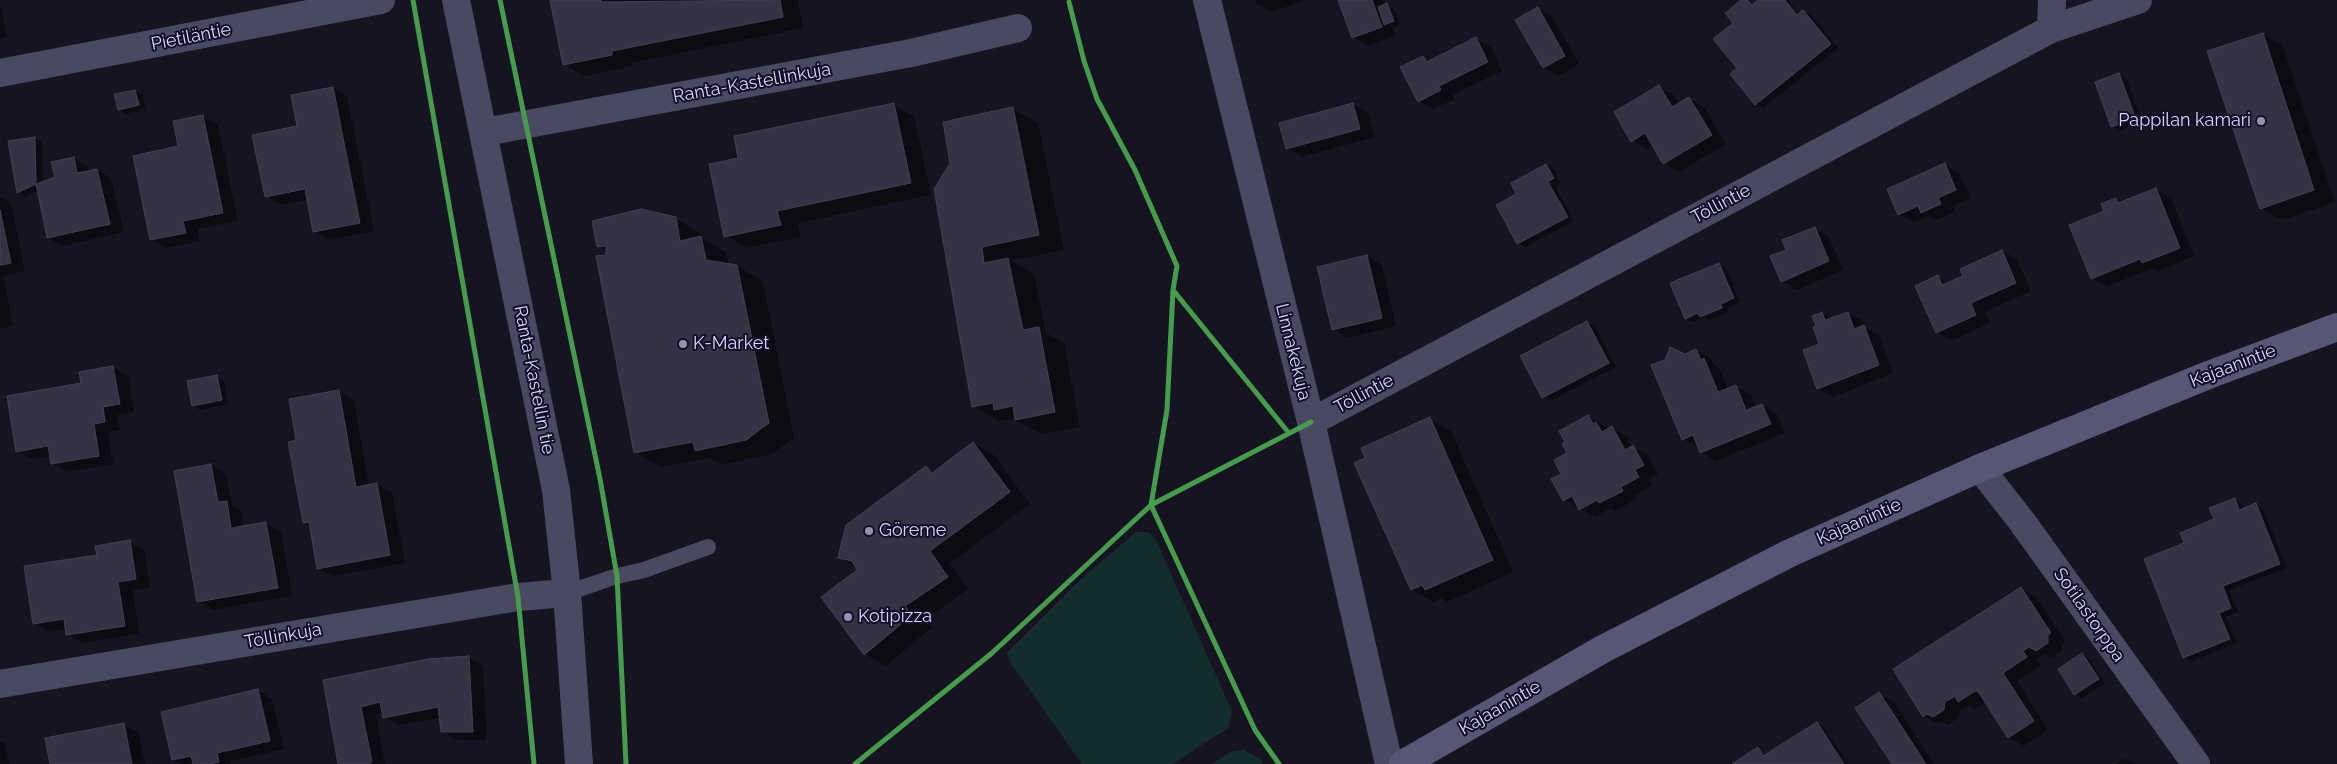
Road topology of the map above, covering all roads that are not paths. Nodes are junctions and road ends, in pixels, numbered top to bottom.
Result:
1 (382, 0) edge
2 (456, 0) edge
3 (1207, 0) edge
4 (2052, 0) edge
5 (2138, 0) edge
6 (1018, 28) dead end
7 (2051, 29) junction
8 (0, 74) edge
9 (485, 132) junction
10 (2337, 327) edge
11 (1310, 422) junction
12 (1980, 468) junction
13 (708, 547) dead end
14 (567, 593) junction
15 (0, 684) edge
16 (579, 764) edge
17 (1389, 764) edge
18 (1403, 764) edge
19 (2196, 764) edge

1 - 8 street, Pietiläntie
2 - 9 street, Ranta-Kastellin tie
3 - 11 street, Linnakekuja
4 - 7 street
5 - 7 street, Töllintie
6 - 9 street, Ranta-Kastellinkuja
7 - 11 street, Töllintie
9 - 14 street, Ranta-Kastellin tie
10 - 12 main road, Kajaanintie
11 - 17 street, Linnakekuja
12 - 18 main road, Kajaanintie
12 - 19 street, Sotilastorppa
13 - 14 lane
14 - 15 street, Töllinkuja
14 - 16 street, Ranta-Kastellin tie

